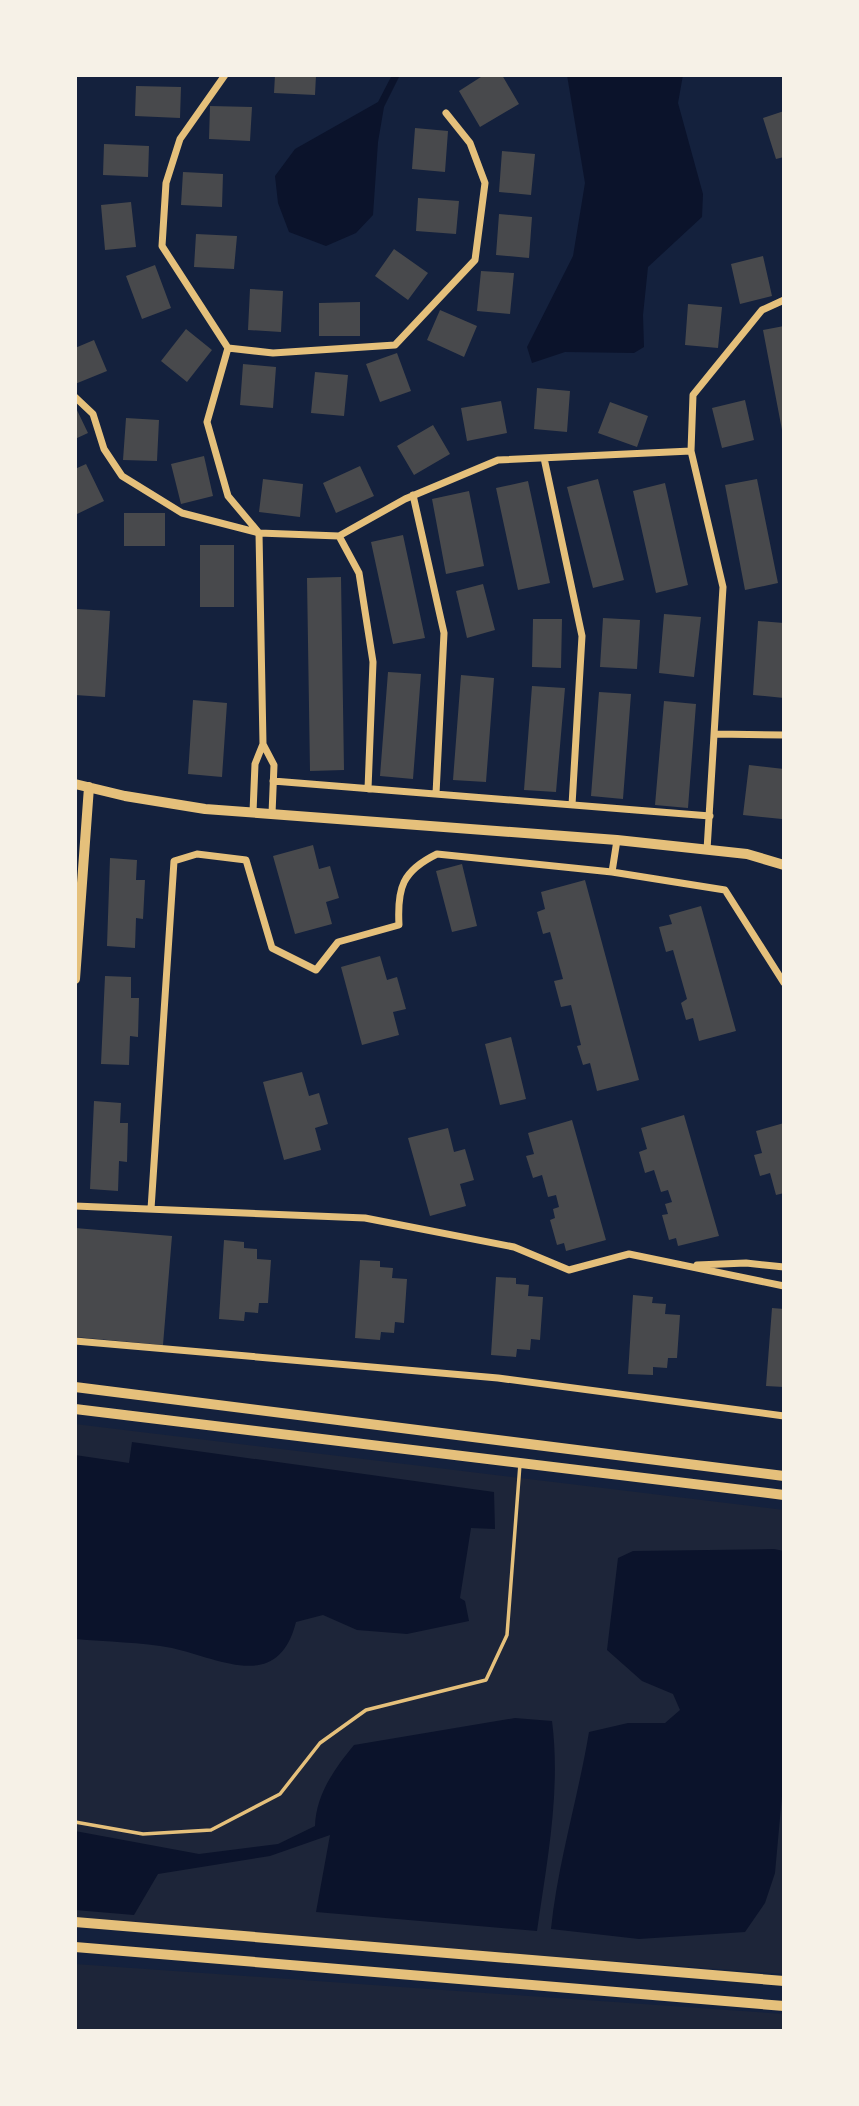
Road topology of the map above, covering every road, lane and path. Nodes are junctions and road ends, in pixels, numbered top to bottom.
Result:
1 (225, 75) edge
2 (446, 113) dead end
3 (784, 300) edge
4 (228, 348) junction
5 (75, 397) edge
6 (691, 451) junction
7 (544, 458) junction
8 (413, 495) junction
9 (259, 533) junction
10 (339, 536) junction
11 (716, 734) junction
12 (784, 736) edge
13 (263, 744) junction
14 (273, 781) junction
15 (75, 784) edge
16 (89, 787) junction
17 (368, 789) junction
18 (436, 794) junction
19 (572, 805) junction
20 (253, 812) junction
21 (272, 814) junction
22 (710, 816) junction
23 (617, 840) junction
24 (707, 850) junction
25 (784, 865) edge
26 (612, 872) junction
27 (75, 979) edge
28 (784, 983) edge
29 (75, 1206) edge
30 (151, 1209) junction
31 (686, 1265) junction
32 (784, 1267) edge
33 (784, 1286) edge
34 (75, 1341) edge
35 (75, 1387) edge
36 (75, 1409) edge
37 (784, 1416) edge
38 (520, 1462) junction
39 (784, 1476) edge
40 (784, 1495) edge
41 (75, 1822) edge
42 (75, 1922) edge
43 (75, 1947) edge
44 (784, 1981) edge
45 (784, 2006) edge

1 - 4 street
2 - 4 street
3 - 6 street
4 - 9 street
5 - 9 street
6 - 7 street
6 - 11 street
7 - 8 street
7 - 19 street
8 - 10 street
8 - 18 street
9 - 10 street
9 - 13 street
10 - 17 street
11 - 12 street
11 - 22 street
13 - 14 street
13 - 20 street
14 - 17 street
14 - 21 street
15 - 16 street
16 - 20 street
16 - 27 street
17 - 18 street
18 - 19 street
19 - 22 street
20 - 21 street
21 - 23 street
22 - 24 street
23 - 24 street
23 - 26 street
24 - 25 street
26 - 28 street
26 - 30 street
29 - 30 street
30 - 31 street
31 - 32 street
31 - 33 street
34 - 37 street
35 - 39 main road
36 - 38 main road
38 - 40 main road
38 - 41 lane
42 - 44 main road
43 - 45 main road

